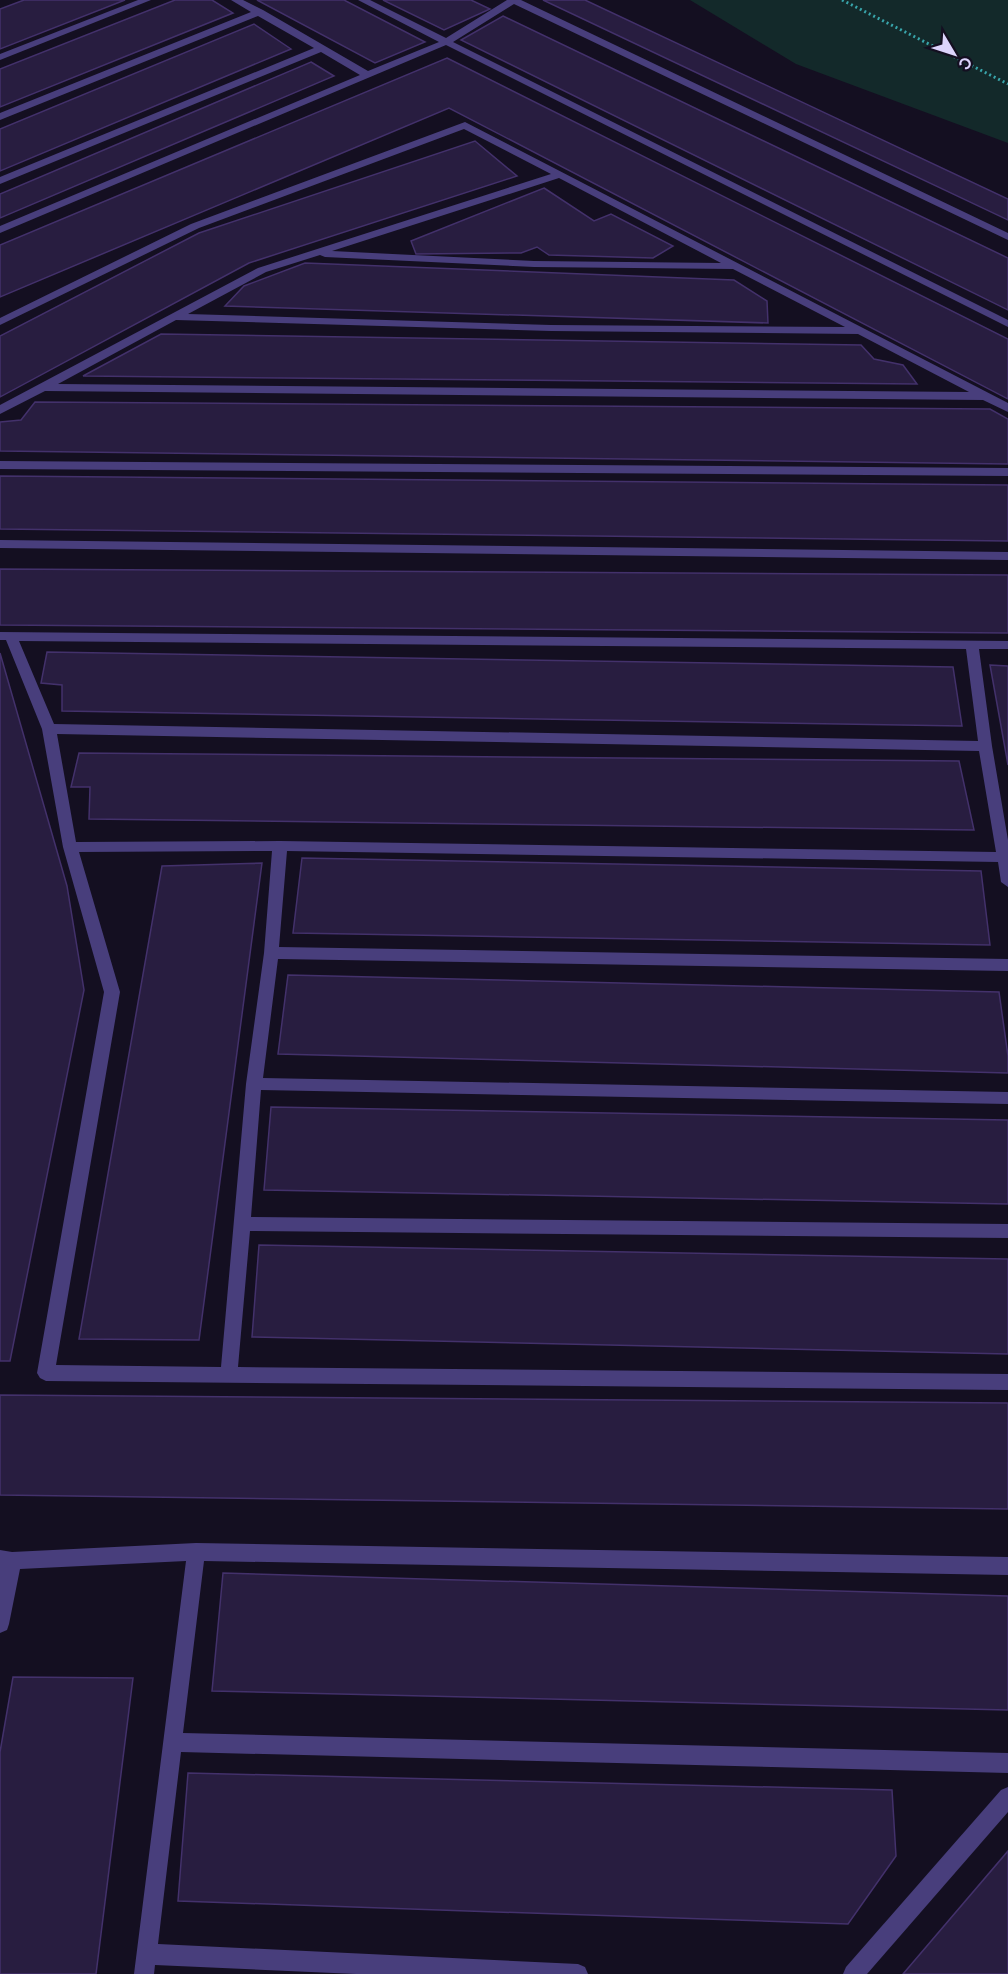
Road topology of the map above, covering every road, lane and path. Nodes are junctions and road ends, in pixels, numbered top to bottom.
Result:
1 (146, 0) edge
2 (236, 0) edge
3 (363, 0) edge
4 (842, 0) edge
5 (260, 12) junction
6 (446, 42) junction
7 (322, 48) junction
8 (0, 57) edge
9 (368, 75) junction
10 (1008, 84) edge
11 (0, 117) edge
12 (560, 174) junction
13 (0, 181) edge
14 (0, 230) edge
15 (1008, 237) edge
16 (313, 254) junction
17 (737, 266) junction
18 (174, 317) junction
19 (0, 322) edge
20 (1008, 324) edge
21 (861, 331) junction
22 (42, 387) junction
23 (986, 396) junction
24 (1008, 408) edge
25 (0, 410) edge
26 (0, 465) edge
27 (1008, 472) edge
28 (0, 544) edge
29 (1008, 556) edge
30 (6, 636) edge
31 (972, 645) junction
32 (1008, 645) edge
33 (49, 729) junction
34 (985, 746) junction
35 (280, 846) junction
36 (70, 847) junction
37 (1004, 857) junction
38 (1008, 882) edge
39 (271, 953) junction
40 (1008, 965) edge
41 (254, 1084) junction
42 (1008, 1098) edge
43 (241, 1224) junction
44 (1008, 1231) edge
45 (229, 1374) junction
46 (1008, 1382) edge
47 (195, 1552) junction
48 (6, 1560) edge
49 (1008, 1566) edge
50 (0, 1624) edge
51 (173, 1742) junction
52 (1008, 1763) edge
53 (1008, 1797) edge
54 (146, 1964) edge
55 (578, 1974) edge
56 (853, 1974) edge

1 - 8 lane
2 - 5 lane
3 - 6 lane
4 - 10 path
5 - 7 lane
5 - 11 lane
6 - 9 lane
6 - 15 lane
6 - 20 lane
7 - 9 lane
7 - 13 lane
9 - 14 lane
12 - 16 lane
12 - 17 lane
12 - 19 lane
16 - 17 lane
16 - 18 lane
17 - 21 lane
18 - 21 lane
18 - 22 lane
21 - 23 lane
22 - 23 lane
22 - 25 lane
23 - 24 lane
26 - 27 lane
28 - 29 lane
30 - 31 lane
30 - 33 lane
31 - 32 lane
31 - 34 lane
33 - 34 lane
33 - 36 lane
34 - 37 lane
35 - 36 lane
35 - 37 lane
35 - 39 lane
36 - 45 lane
37 - 38 lane
39 - 40 lane
39 - 41 lane
41 - 42 lane
41 - 43 lane
43 - 44 lane
43 - 45 lane
45 - 46 lane
47 - 48 lane
47 - 49 lane
47 - 51 lane
48 - 50 lane
51 - 52 lane
51 - 54 lane
53 - 56 lane
54 - 55 lane

